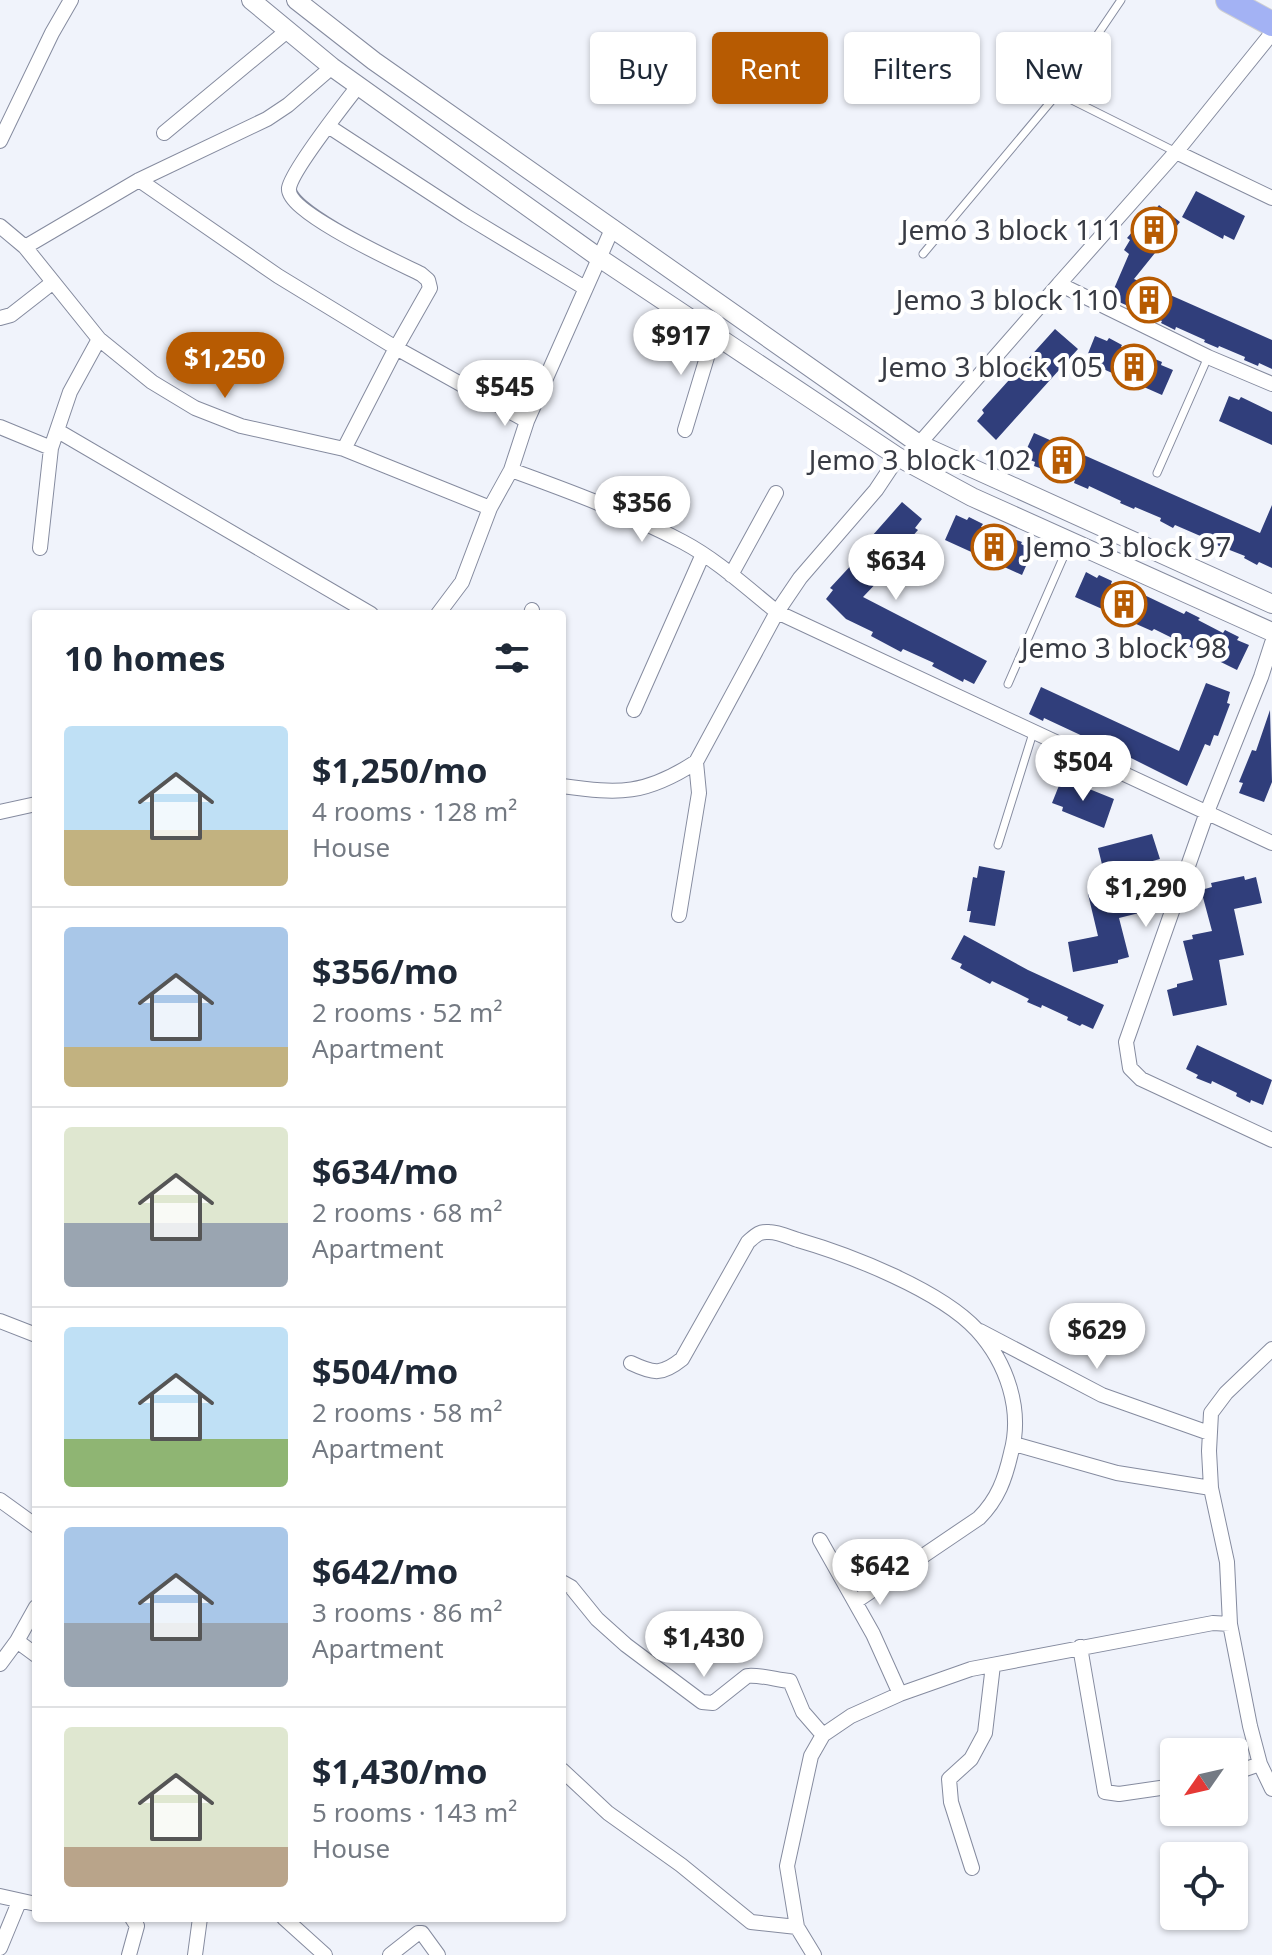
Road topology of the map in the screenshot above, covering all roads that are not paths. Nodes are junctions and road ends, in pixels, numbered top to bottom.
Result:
1 (71, 0) edge
2 (251, 0) edge
3 (296, 0) edge
4 (1121, 0) edge
5 (1228, 0) edge
6 (1272, 24) edge
7 (287, 31) junction
8 (1099, 32) edge
9 (1272, 33) edge
10 (332, 67) junction
11 (359, 85) junction
12 (1049, 104) edge
13 (1080, 104) edge
14 (328, 126) junction
15 (164, 133) dead end
16 (0, 141) edge
17 (1176, 152) junction
18 (139, 180) junction
19 (1272, 198) edge
20 (0, 226) edge
21 (613, 227) junction
22 (25, 247) junction
23 (923, 254) dead end
24 (598, 257) junction
25 (52, 283) junction
26 (1059, 284) junction
27 (585, 288) junction
28 (0, 318) edge
29 (714, 334) junction
30 (99, 339) junction
31 (396, 348) junction
32 (1208, 357) junction
33 (1272, 384) edge
34 (527, 421) junction
35 (0, 427) edge
36 (685, 430) dead end
37 (58, 431) junction
38 (919, 444) junction
39 (51, 448) junction
40 (344, 449) junction
41 (898, 457) junction
42 (511, 470) junction
43 (981, 473) junction
44 (1157, 473) dead end
45 (776, 493) dead end
46 (972, 497) junction
47 (490, 508) junction
48 (1071, 540) junction
49 (40, 548) dead end
50 (703, 554) junction
51 (731, 575) junction
52 (1272, 604) edge
53 (364, 610) edge
54 (441, 610) edge
55 (777, 612) junction
56 (1272, 632) edge
57 (1272, 643) edge
58 (1008, 684) dead end
59 (634, 710) dead end
60 (1033, 731) junction
61 (696, 762) junction
62 (566, 786) edge
63 (32, 805) edge
64 (0, 812) edge
65 (1207, 812) junction
66 (1272, 843) edge
67 (998, 845) dead end
68 (679, 915) dead end
69 (1272, 1140) edge
70 (0, 1321) edge
71 (976, 1328) junction
72 (32, 1333) edge
73 (1272, 1349) edge
74 (631, 1363) dead end
75 (1209, 1433) junction
76 (1014, 1444) junction
77 (1211, 1488) junction
78 (0, 1500) edge
79 (32, 1523) edge
80 (820, 1540) dead end
81 (566, 1584) edge
82 (855, 1602) junction
83 (32, 1614) edge
84 (1230, 1624) junction
85 (17, 1641) junction
86 (1080, 1647) junction
87 (32, 1652) edge
88 (0, 1664) edge
89 (993, 1665) junction
90 (900, 1694) junction
91 (823, 1735) junction
92 (1260, 1764) junction
93 (1248, 1768) edge
94 (566, 1774) edge
95 (1160, 1788) edge
96 (1272, 1789) edge
97 (972, 1868) dead end
98 (0, 1896) edge
99 (19, 1902) junction
100 (32, 1904) edge
101 (134, 1922) edge
102 (199, 1922) edge
103 (288, 1922) edge
104 (797, 1927) junction
105 (0, 1948) edge
106 (129, 1955) edge
107 (195, 1955) edge
108 (325, 1955) edge
109 (390, 1955) edge
110 (438, 1955) edge
111 (814, 1955) edge

1 - 16 street
2 - 7 street
3 - 21 street
4 - 8 lane
5 - 6 main road
7 - 10 street
7 - 15 street
9 - 17 street
10 - 11 street
10 - 18 street
11 - 14 street
11 - 24 street
12 - 23 lane
13 - 17 lane
14 - 27 street
14 - 31 street
17 - 19 street
17 - 26 street
18 - 22 street
18 - 31 street
20 - 22 street
21 - 24 street
21 - 38 street
22 - 25 street
24 - 27 street
24 - 29 street
25 - 28 street
25 - 30 street
26 - 32 street
26 - 38 street
27 - 34 street
29 - 36 street
29 - 41 street
30 - 37 street
30 - 40 street
31 - 34 street
31 - 40 street
32 - 33 street
32 - 44 lane
34 - 42 street
35 - 39 street
37 - 39 street
37 - 53 street
38 - 43 street
39 - 49 street
40 - 47 street
41 - 46 street
41 - 55 street
42 - 47 street
42 - 50 street
43 - 46 street
43 - 52 street
45 - 51 street
46 - 48 street
47 - 54 street
48 - 56 street
48 - 58 lane
50 - 51 street
50 - 59 street
51 - 55 street
55 - 60 street
55 - 61 street
57 - 65 street
60 - 65 street
60 - 67 lane
61 - 62 street
61 - 68 street
63 - 64 street
65 - 66 street
65 - 69 street
70 - 72 street
71 - 74 street
71 - 75 street
71 - 76 street
73 - 75 street
75 - 77 street
76 - 77 street
76 - 82 street
77 - 84 street
78 - 79 street
80 - 82 street
81 - 91 street
82 - 90 street
83 - 85 street
84 - 86 street
84 - 92 street
85 - 87 street
85 - 88 street
86 - 89 street
86 - 95 street
89 - 90 street
89 - 97 street
90 - 91 street
91 - 104 street
92 - 93 street
92 - 96 street
94 - 104 street
98 - 99 street
99 - 100 street
99 - 105 street
101 - 106 street
102 - 107 street
103 - 108 street
104 - 111 street
109 - 110 street

